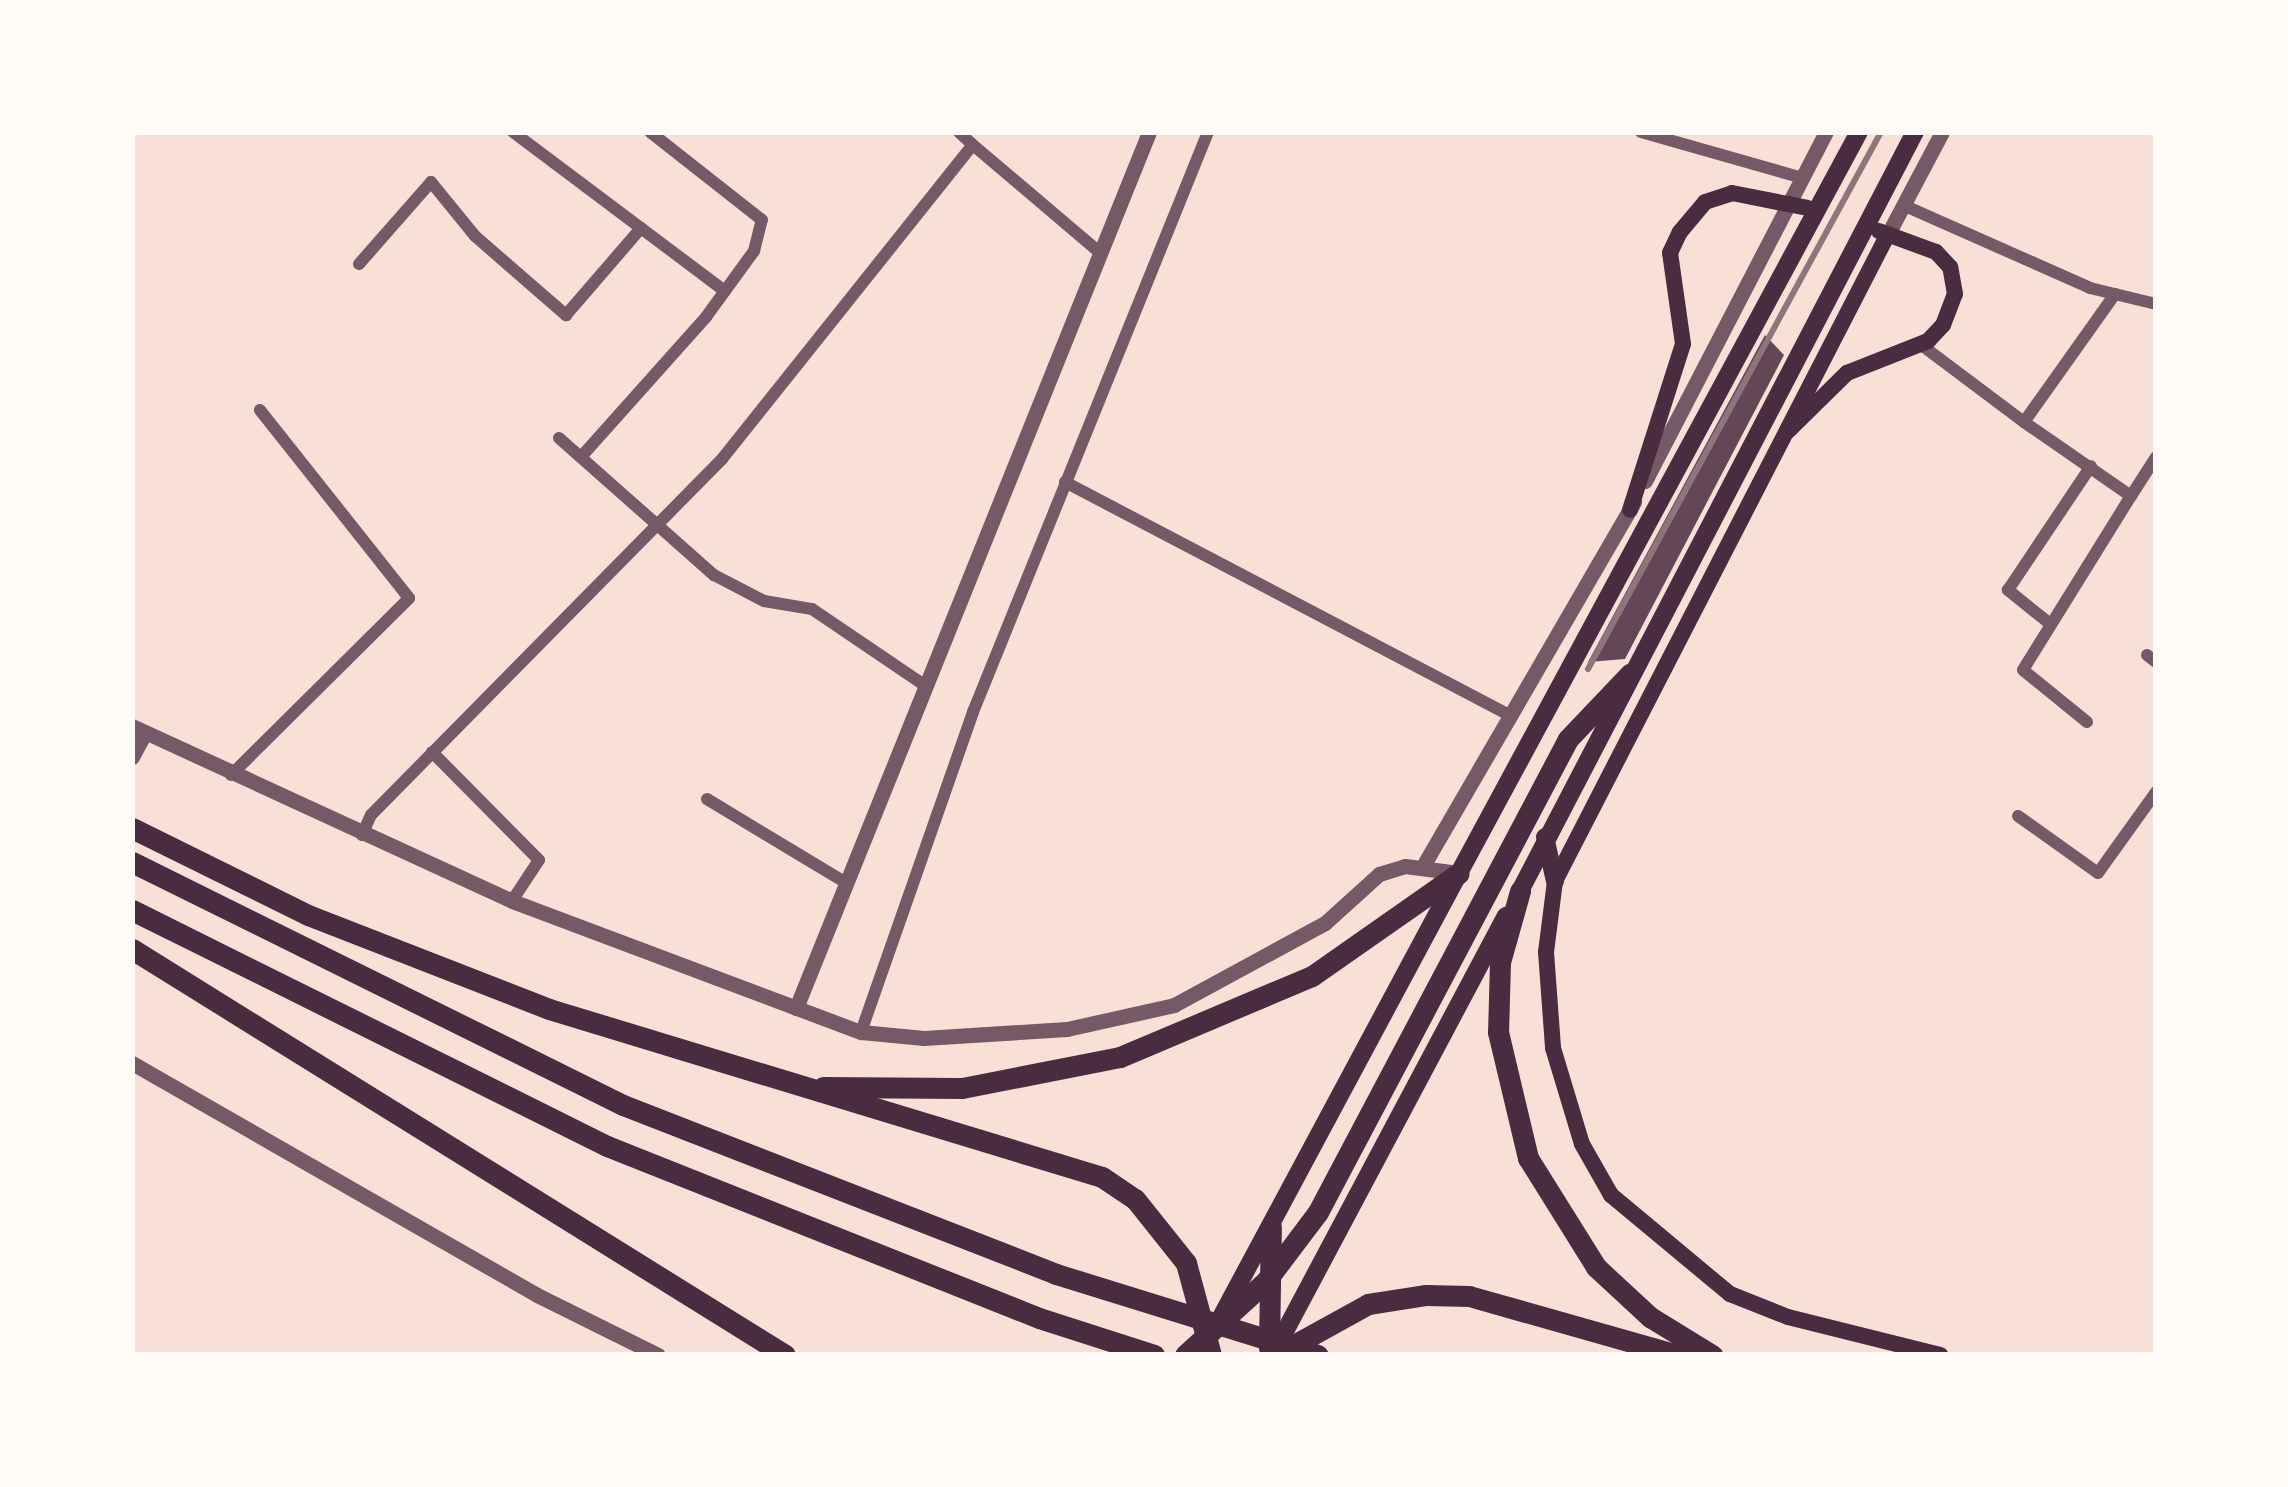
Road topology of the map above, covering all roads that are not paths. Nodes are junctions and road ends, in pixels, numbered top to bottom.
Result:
1 (513, 132) edge
2 (650, 132) edge
3 (959, 132) edge
4 (1149, 132) edge
5 (1208, 132) edge
6 (1641, 132) edge
7 (1826, 132) edge
8 (1859, 132) edge
9 (1915, 132) edge
10 (1942, 132) edge
11 (973, 145) junction
12 (1802, 178) junction
13 (1789, 201) junction
14 (1903, 206) junction
15 (1808, 208) dead end
16 (641, 228) junction
17 (1883, 232) junction
18 (1098, 250) junction
19 (359, 264) dead end
20 (725, 291) junction
21 (2115, 294) junction
22 (2156, 304) edge
23 (1920, 344) junction
24 (260, 410) dead end
25 (2024, 422) junction
26 (559, 438) dead end
27 (1773, 446) junction
28 (2156, 457) edge
29 (581, 458) junction
30 (2091, 466) junction
31 (1065, 482) junction
32 (2131, 496) junction
33 (1630, 510) junction
34 (661, 525) junction
35 (2049, 623) junction
36 (1630, 674) junction
37 (926, 687) junction
38 (1511, 716) junction
39 (2087, 722) dead end
40 (138, 730) edge
41 (432, 752) junction
42 (132, 757) edge
43 (230, 776) junction
44 (2156, 792) edge
45 (706, 799) dead end
46 (2018, 815) dead end
47 (132, 828) edge
48 (362, 836) junction
49 (1544, 837) junction
50 (132, 862) edge
51 (1423, 866) junction
52 (1460, 873) junction
53 (1555, 881) junction
54 (846, 883) junction
55 (1520, 891) junction
56 (512, 901) junction
57 (132, 910) edge
58 (132, 949) edge
59 (796, 1008) junction
60 (861, 1032) junction
61 (132, 1063) edge
62 (799, 1086) junction
63 (1270, 1227) junction
64 (1265, 1281) junction
65 (1207, 1349) edge
66 (658, 1355) edge
67 (784, 1355) edge
68 (1154, 1355) edge
69 (1186, 1355) edge
70 (1273, 1355) edge
71 (1318, 1355) edge
72 (1678, 1355) edge
73 (1712, 1355) edge
74 (1940, 1355) edge

1 - 16 street
2 - 20 street
3 - 11 street
4 - 18 street
5 - 31 street
6 - 12 street
7 - 12 street
8 - 52 main road
9 - 36 main road
10 - 14 street
11 - 18 street
11 - 34 street
12 - 13 street
13 - 15 main road
13 - 33 street
13 - 33 main road
14 - 17 street
14 - 21 street
16 - 19 street
16 - 20 street
17 - 23 main road
17 - 27 main road
18 - 37 street
20 - 29 street
21 - 22 street
21 - 25 street
23 - 25 street
23 - 27 main road
24 - 43 street
25 - 30 street
26 - 29 street
27 - 53 main road
28 - 32 street
29 - 34 street
30 - 32 street
30 - 35 street
31 - 38 street
31 - 60 street
32 - 35 street
33 - 38 street
34 - 37 street
34 - 41 street
35 - 39 street
36 - 49 main road
36 - 64 highway
37 - 54 street
38 - 51 street
40 - 42 street
40 - 43 street
41 - 48 street
41 - 56 street
43 - 48 street
44 - 46 street
45 - 54 street
47 - 62 highway
48 - 56 street
49 - 53 main road
49 - 55 main road
50 - 71 highway
51 - 52 street
51 - 60 street
52 - 62 highway
52 - 63 main road
53 - 74 main road
54 - 59 street
55 - 70 main road
55 - 73 highway
56 - 59 street
57 - 68 highway
58 - 67 highway
59 - 60 street
61 - 66 street
62 - 65 highway
63 - 64 highway
63 - 65 main road
64 - 65 highway
64 - 70 highway
65 - 69 highway
70 - 72 highway

